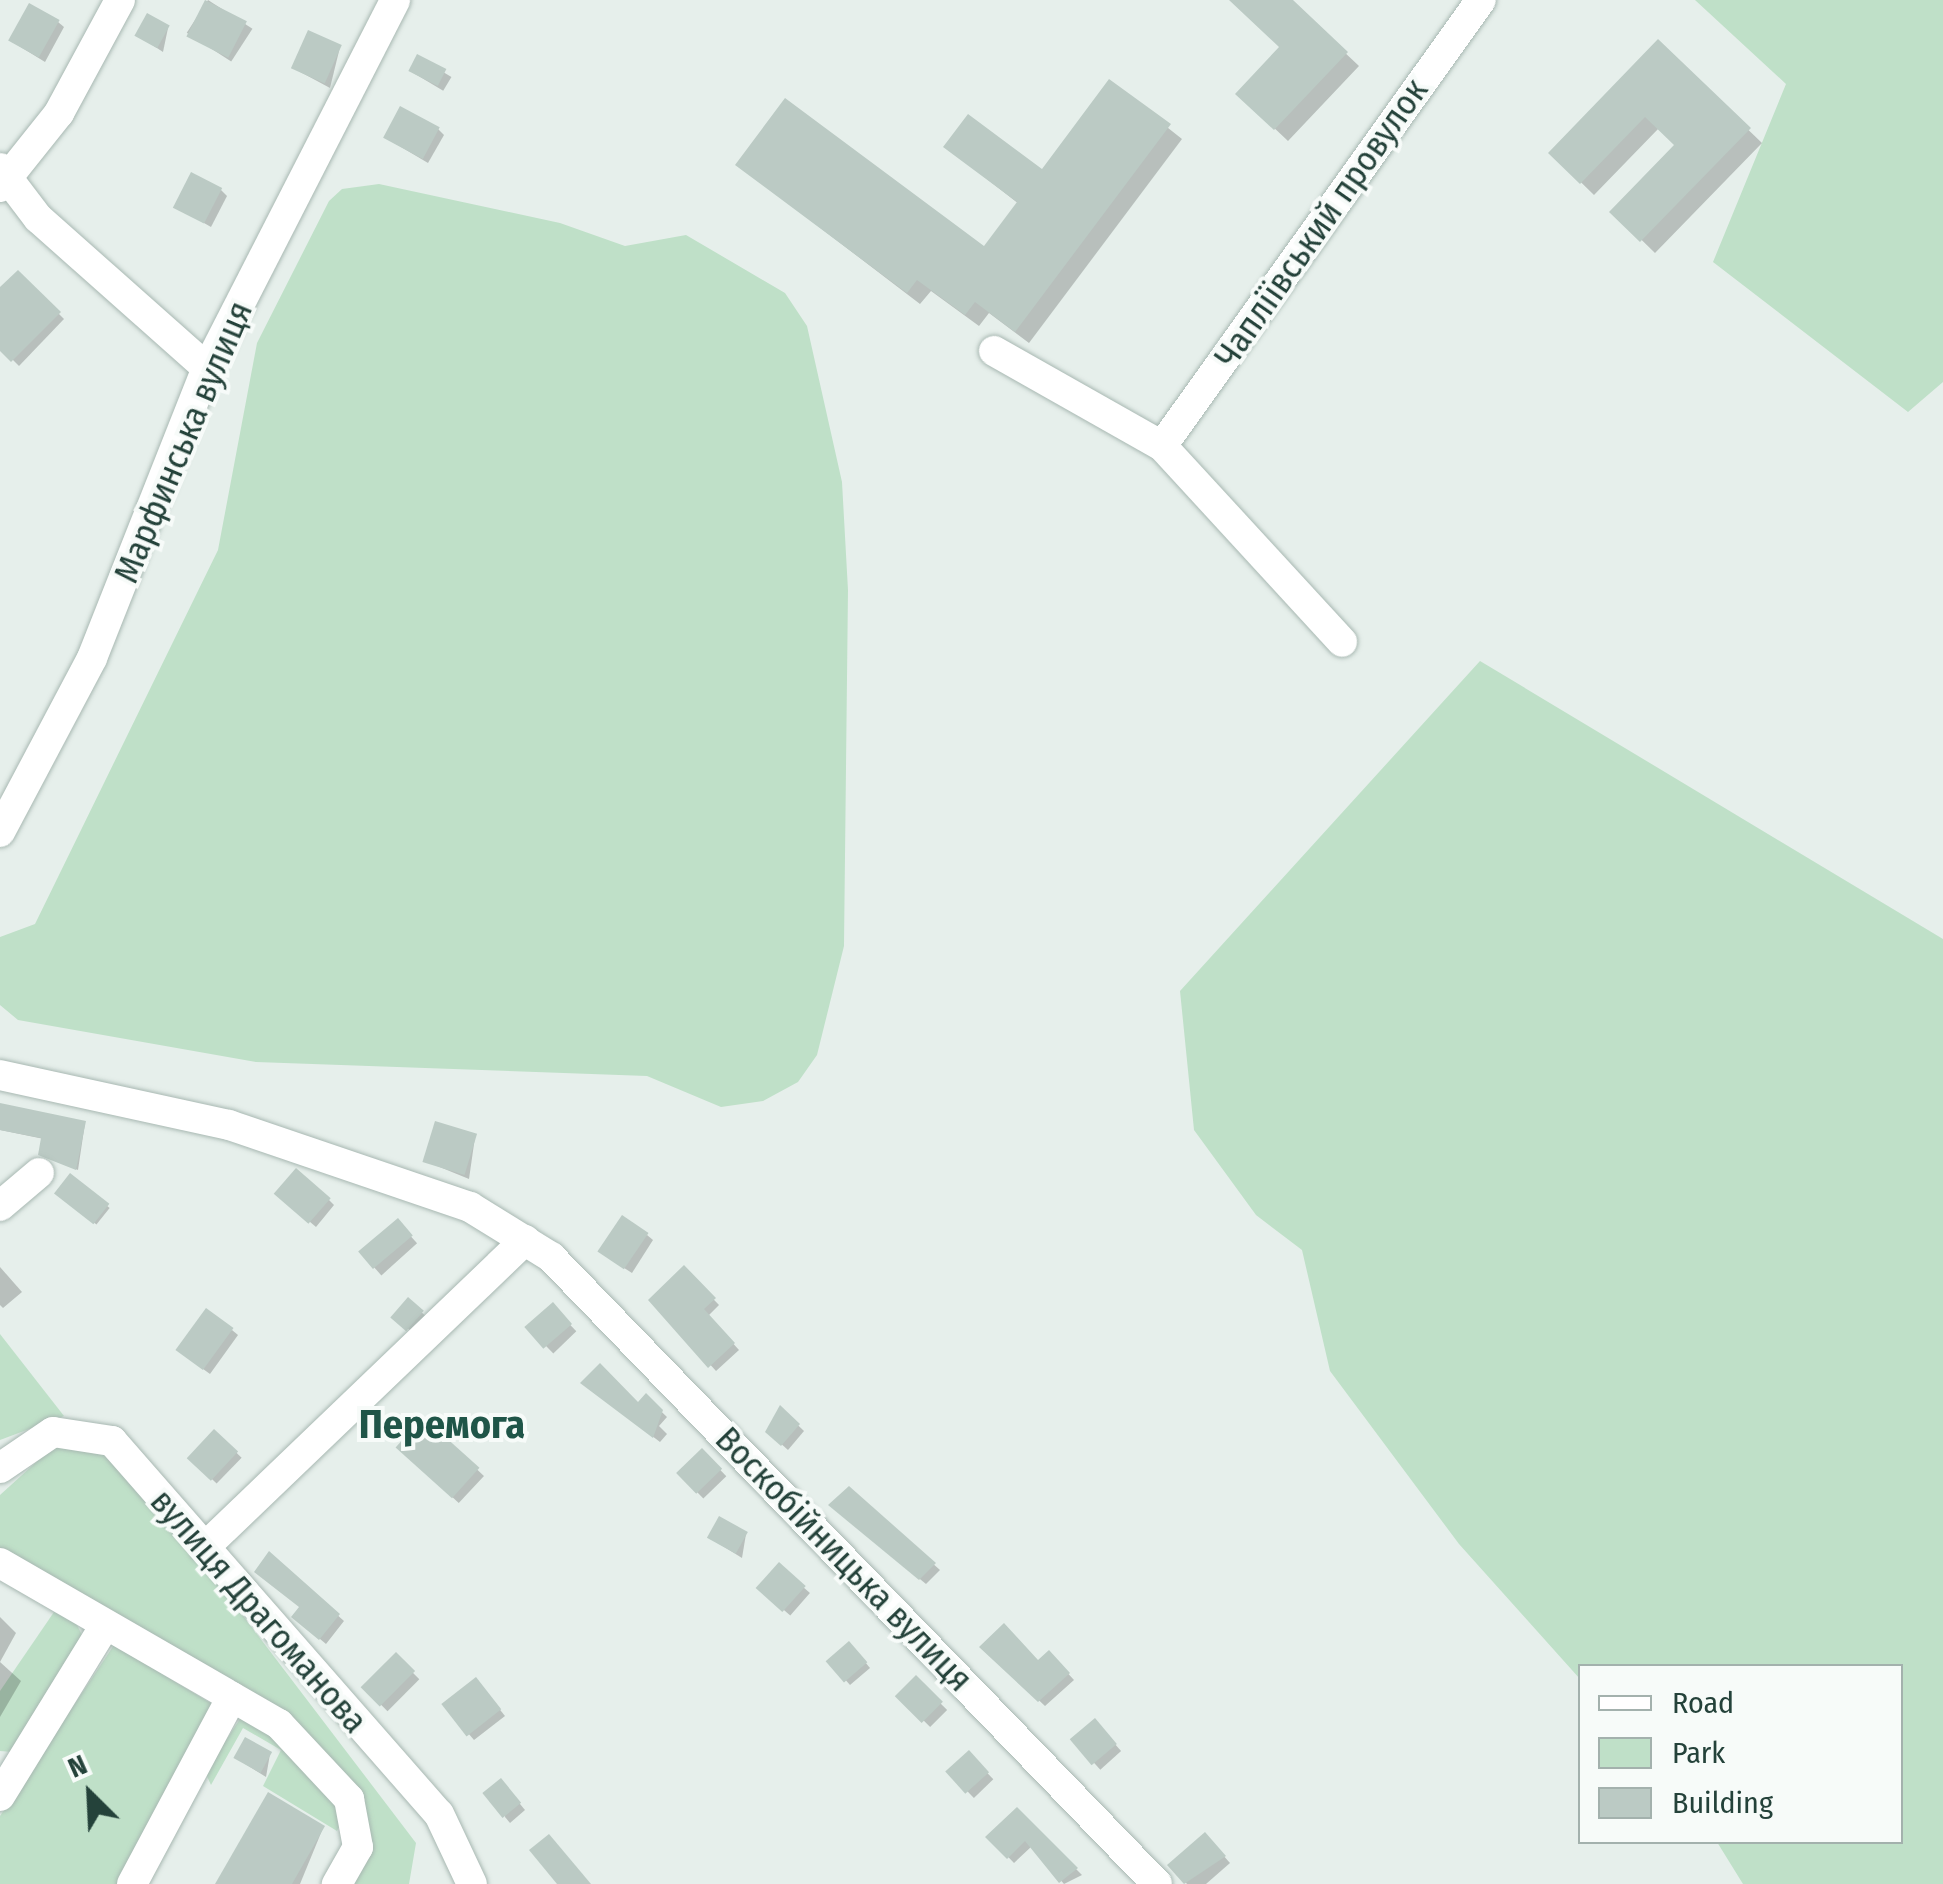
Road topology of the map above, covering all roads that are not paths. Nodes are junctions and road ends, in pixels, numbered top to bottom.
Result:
1 (120, 0) edge
2 (395, 0) edge
3 (1482, 0) edge
4 (2, 178) edge
5 (994, 350) dead end
6 (207, 368) junction
7 (1162, 446) junction
8 (1342, 642) dead end
9 (0, 832) edge
10 (0, 1075) edge
11 (39, 1173) dead end
12 (0, 1206) edge
13 (525, 1240) junction
14 (0, 1468) edge
15 (204, 1548) junction
16 (0, 1564) edge
17 (105, 1626) junction
18 (232, 1697) junction
19 (4, 1780) edge
20 (132, 1884) edge
21 (337, 1884) edge
22 (472, 1884) edge
23 (1157, 1884) edge

1 - 4 street
2 - 6 street, Марфинська вулиця
3 - 7 street, Чапліївський провулок
4 - 6 street
5 - 7 street
6 - 9 street, Марфинська вулиця
7 - 8 street
10 - 13 street, Воскобійницька вулиця
11 - 12 street
13 - 15 street
13 - 23 street, Воскобійницька вулиця
14 - 15 street, вулиця Драгоманова
15 - 22 street, вулиця Драгоманова
16 - 17 street
17 - 18 street
17 - 19 street
18 - 20 street
18 - 21 street

